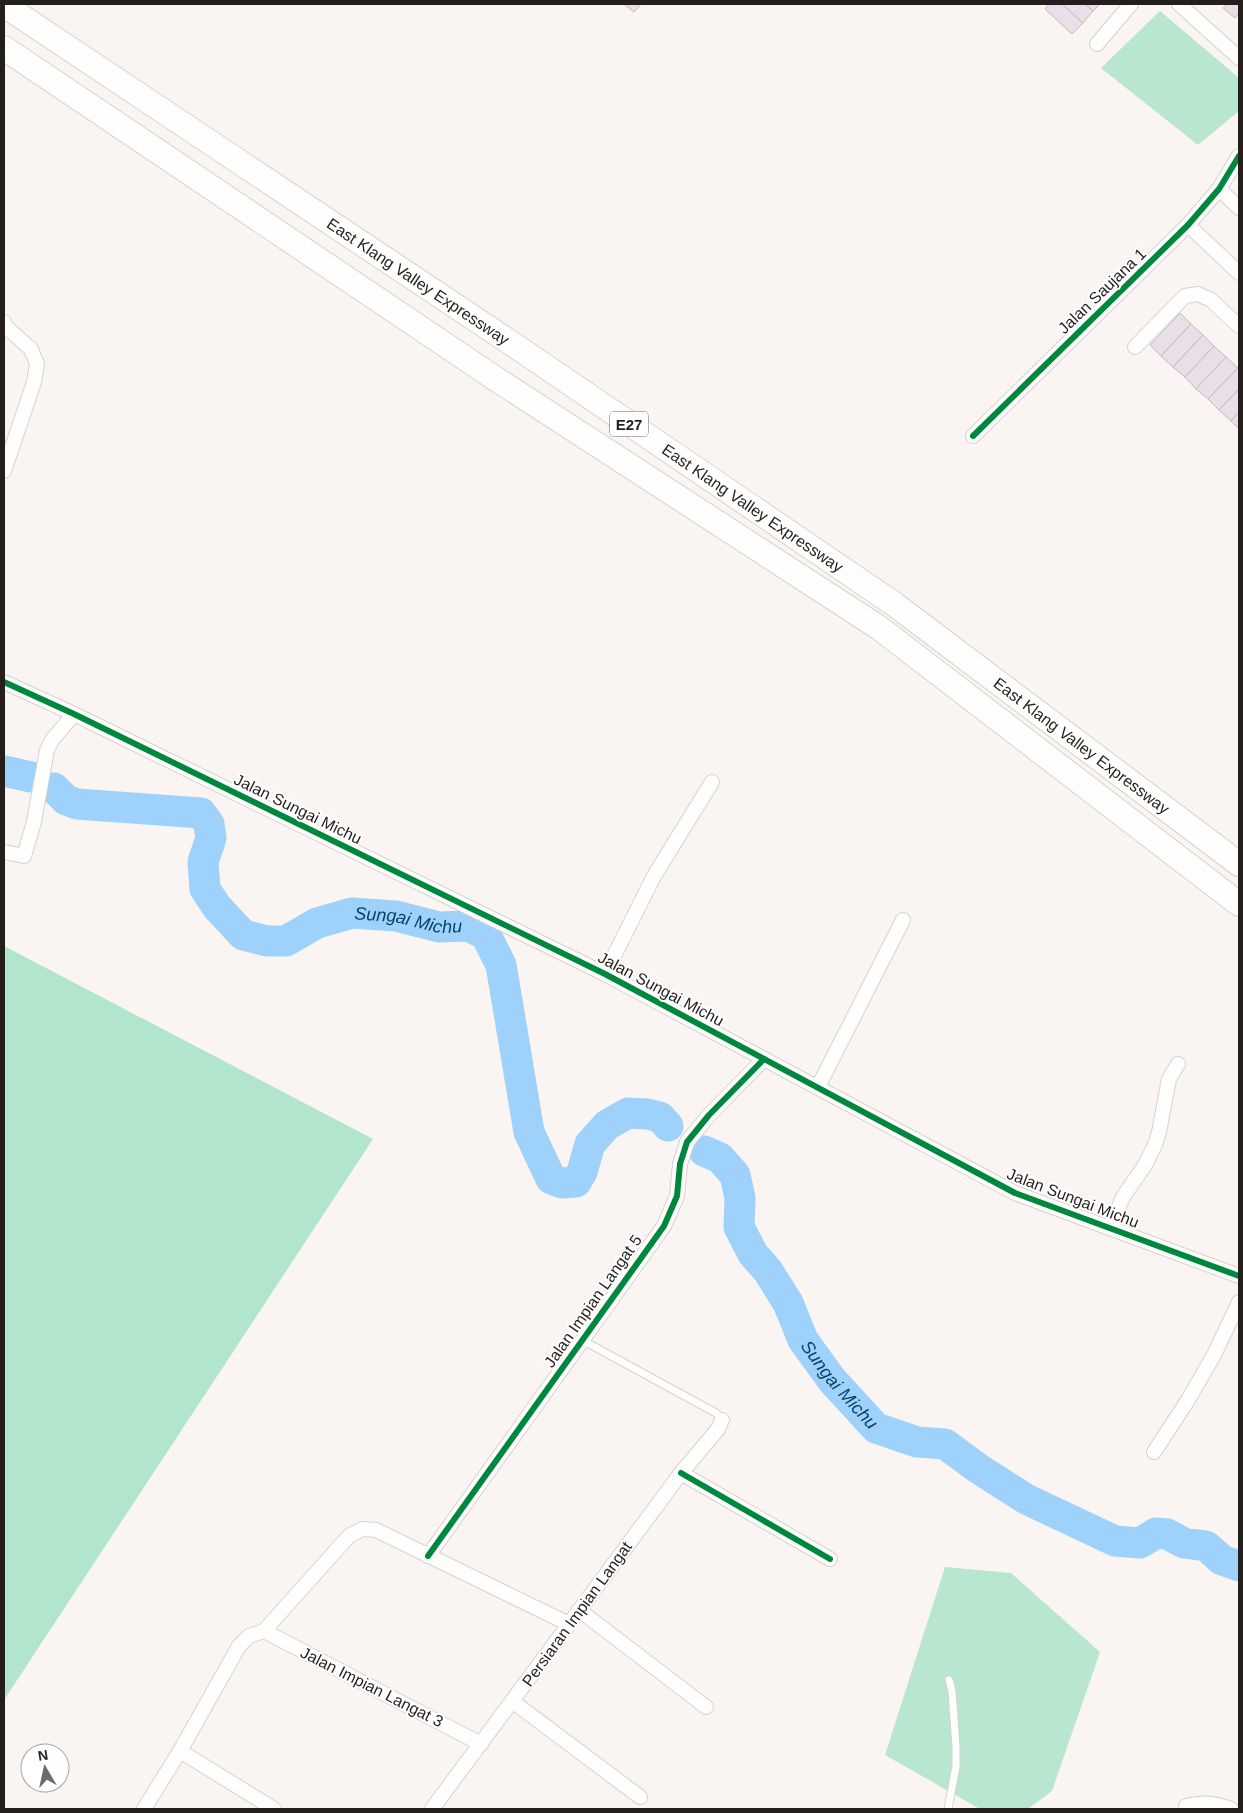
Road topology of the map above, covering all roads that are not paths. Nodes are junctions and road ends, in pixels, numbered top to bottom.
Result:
1 (1131, 4) edge
2 (1178, 4) edge
3 (4, 5) edge
4 (1097, 44) dead end
5 (4, 48) edge
6 (1239, 58) edge
7 (1239, 156) edge
8 (1219, 189) junction
9 (1239, 208) edge
10 (1188, 226) junction
11 (1239, 273) edge
12 (4, 322) edge
13 (1239, 326) edge
14 (1135, 347) dead end
15 (973, 436) dead end
16 (4, 471) edge
17 (4, 682) edge
18 (74, 714) junction
19 (712, 782) dead end
20 (4, 852) edge
21 (1239, 864) edge
22 (1239, 904) edge
23 (903, 920) dead end
24 (605, 974) junction
25 (764, 1059) junction
26 (1178, 1064) dead end
27 (818, 1087) junction
28 (1110, 1228) junction
29 (1239, 1276) edge
30 (1239, 1302) edge
31 (582, 1340) junction
32 (722, 1420) joint
33 (1154, 1452) dead end
34 (681, 1473) junction
35 (428, 1556) junction
36 (830, 1559) dead end
37 (579, 1610) junction
38 (569, 1624) junction
39 (264, 1631) junction
40 (949, 1680) dead end
41 (512, 1701) junction
42 (706, 1707) dead end
43 (480, 1744) junction
44 (180, 1750) junction
45 (640, 1797) dead end
46 (1186, 1806) dead end
47 (144, 1809) edge
48 (274, 1809) edge
49 (432, 1809) edge
50 (948, 1809) edge
51 (1231, 1809) edge

1 - 4 street
2 - 6 street
3 - 21 highway, East Klang Valley Expressway / E27
5 - 22 highway, East Klang Valley Expressway / E27
7 - 8 street, Jalan Saujana 1
8 - 9 street
8 - 10 street, Jalan Saujana 1
10 - 11 street
10 - 15 street, Jalan Saujana 1
12 - 16 street
13 - 14 street
17 - 18 street, Jalan Sungai Michu
18 - 20 street
18 - 24 street, Jalan Sungai Michu
19 - 24 street
23 - 27 street
24 - 25 street, Jalan Sungai Michu
25 - 27 street, Jalan Sungai Michu
25 - 31 street, Jalan Impian Langat 5
26 - 28 street
27 - 28 street, Jalan Sungai Michu
28 - 29 street, Jalan Sungai Michu
30 - 33 street
31 - 32 lane
31 - 35 street, Jalan Impian Langat 5
32 - 34 street, Persiaran Impian Langat
34 - 36 street
34 - 37 street, Persiaran Impian Langat
35 - 38 street
35 - 39 street
37 - 38 street, Persiaran Impian Langat
37 - 42 street
38 - 41 street, Persiaran Impian Langat
39 - 43 street, Jalan Impian Langat 3
39 - 44 street
40 - 50 lane
41 - 43 street, Persiaran Impian Langat
41 - 45 street
43 - 49 street, Persiaran Impian Langat
44 - 47 street
44 - 48 street
46 - 51 street

